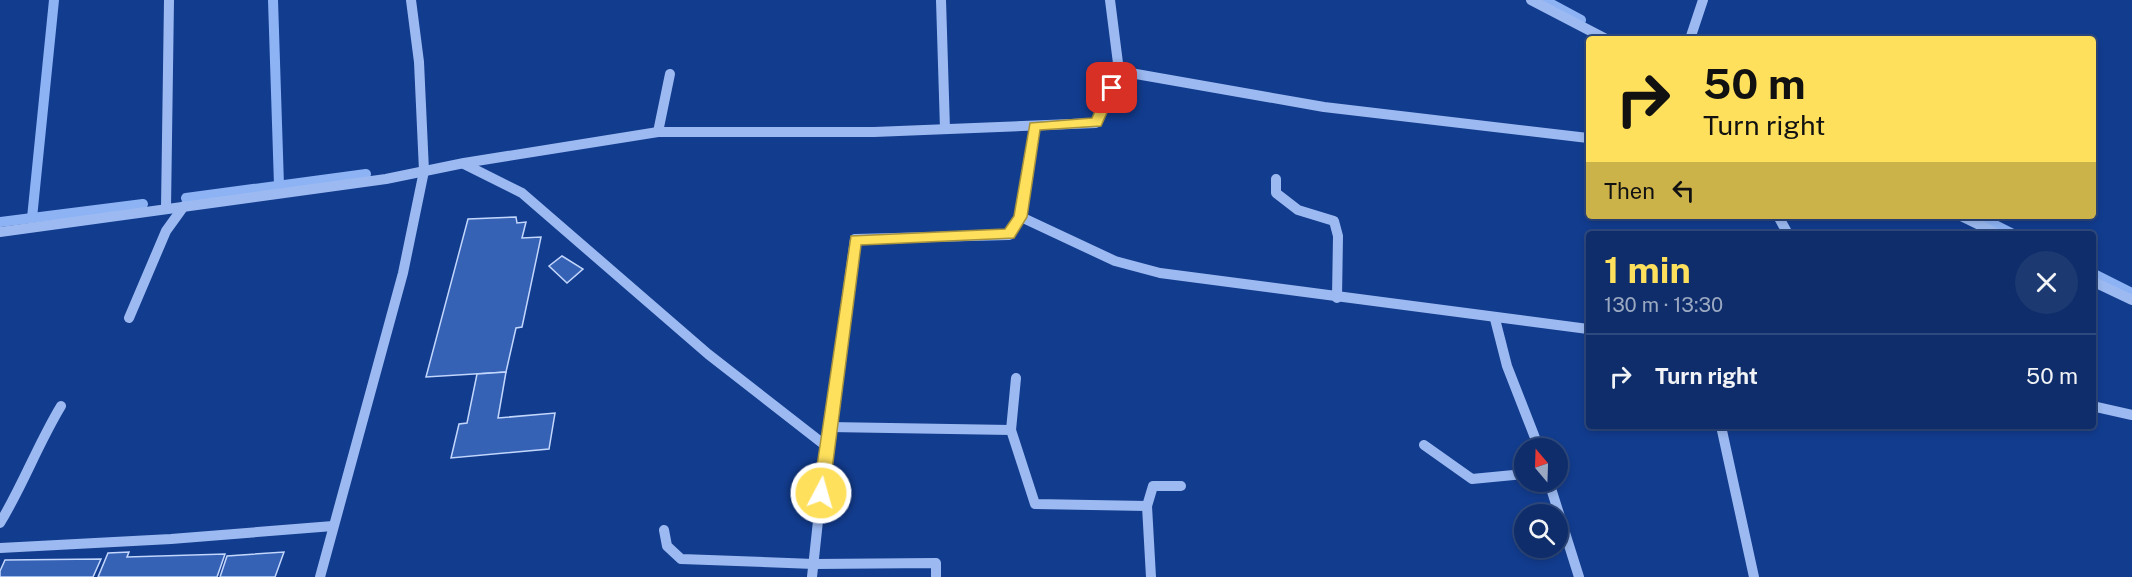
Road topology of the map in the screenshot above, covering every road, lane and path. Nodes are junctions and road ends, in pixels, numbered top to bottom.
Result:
1 (169, 0) edge
2 (411, 0) edge
3 (941, 0) edge
4 (1110, 0) edge
5 (1531, 0) edge
6 (1703, 0) edge
7 (1600, 36) edge
8 (1691, 36) edge
9 (1119, 71) junction
10 (670, 74) dead end
11 (1035, 126) junction
12 (945, 129) junction
13 (658, 132) junction
14 (1586, 138) edge
15 (464, 163) junction
16 (424, 171) junction
17 (1276, 179) dead end
18 (184, 206) junction
19 (166, 208) junction
20 (1021, 217) junction
21 (1967, 219) edge
22 (1992, 231) edge
23 (0, 232) edge
24 (2096, 283) edge
25 (1337, 298) junction
26 (2132, 300) edge
27 (129, 318) dead end
28 (1495, 319) junction
29 (1586, 329) edge
30 (1016, 378) dead end
31 (62, 406) dead end
32 (2096, 407) edge
33 (2132, 415) edge
34 (829, 426) junction
35 (1722, 429) edge
36 (1011, 430) junction
37 (1535, 438) edge
38 (1424, 445) dead end
39 (826, 446) junction
40 (1514, 475) edge
41 (1181, 486) dead end
42 (1553, 492) edge
43 (1147, 506) junction
44 (0, 523) edge
45 (333, 526) junction
46 (664, 530) dead end
47 (0, 548) edge
48 (814, 564) junction
49 (320, 577) edge
50 (812, 577) edge
51 (936, 577) edge
52 (1151, 577) edge
53 (1579, 577) edge
54 (1754, 577) edge

1 - 19 street
2 - 16 street
3 - 12 street
4 - 9 street
5 - 7 street
6 - 8 street
9 - 11 street
9 - 14 street
10 - 13 street
11 - 12 street
11 - 20 street
12 - 13 street
13 - 15 street
15 - 16 street
15 - 39 street
16 - 18 street
16 - 45 street
17 - 25 street
18 - 19 street
18 - 27 street
19 - 23 street
20 - 25 street
20 - 34 street
21 - 22 street
24 - 26 street
25 - 28 street
28 - 29 street
28 - 37 street
30 - 36 street
31 - 44 street
32 - 33 street
34 - 36 street
34 - 39 street
35 - 54 street
36 - 43 street
38 - 40 street
39 - 48 street
41 - 43 street
42 - 53 street
43 - 52 street
45 - 47 street
45 - 49 street
46 - 48 street
48 - 50 street
48 - 51 street

